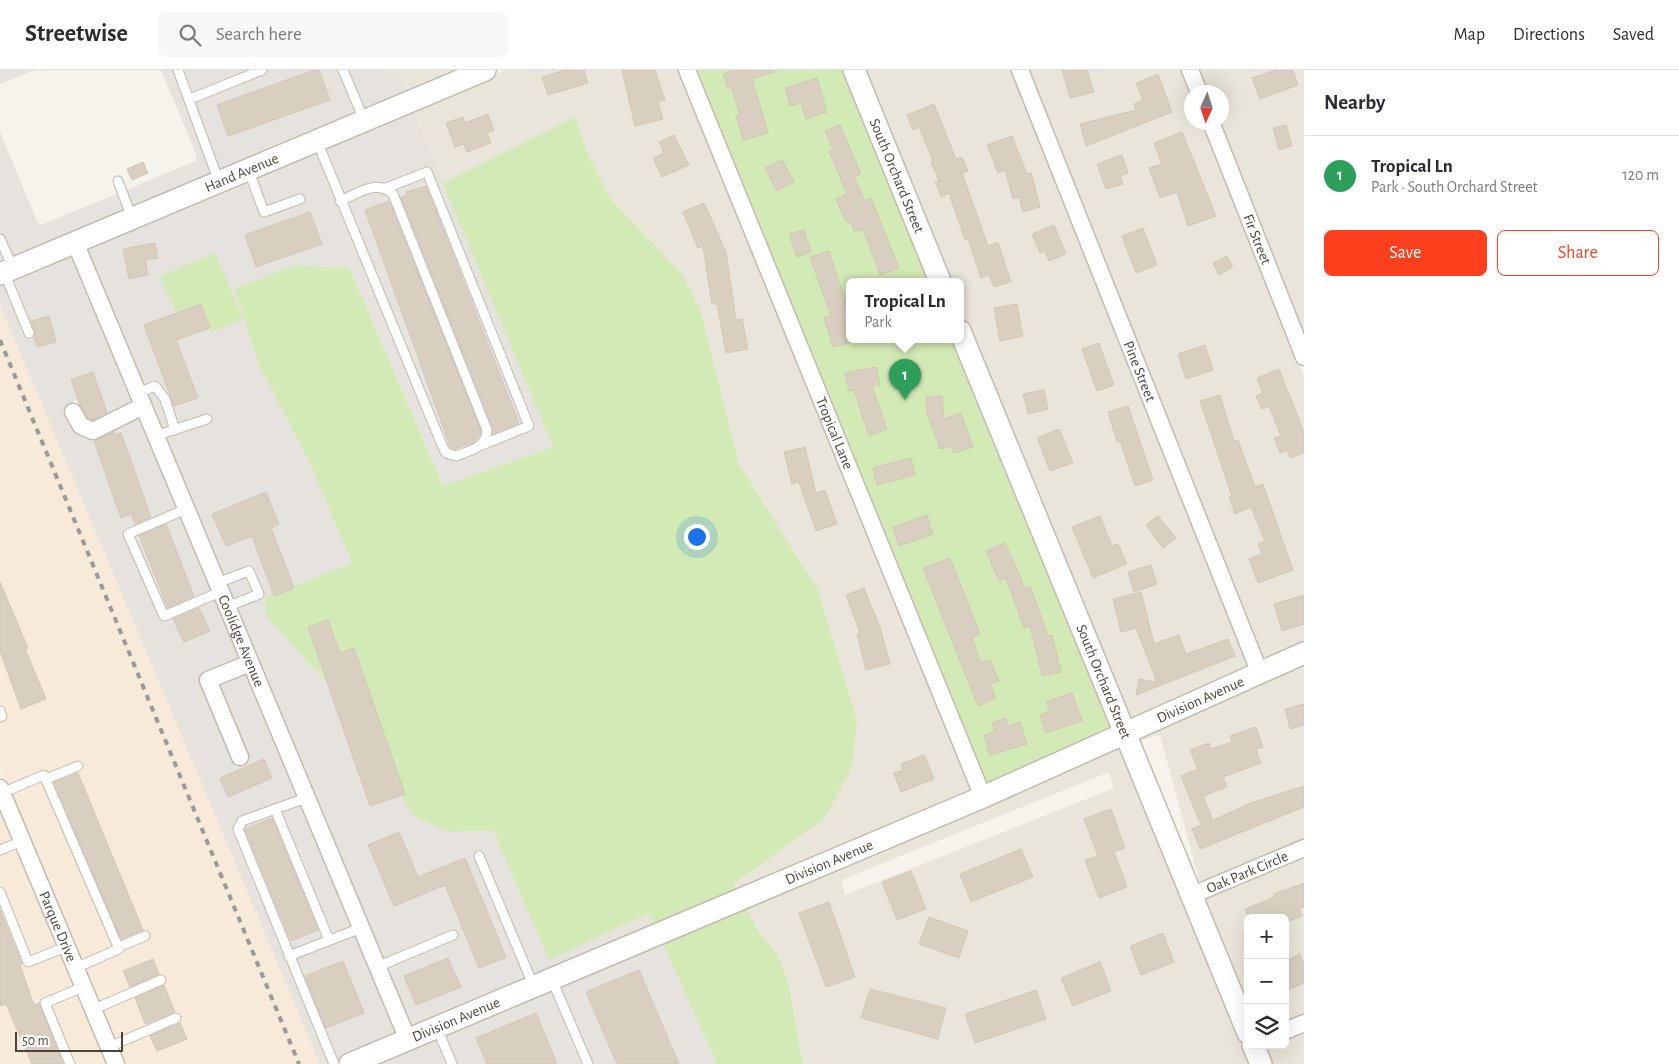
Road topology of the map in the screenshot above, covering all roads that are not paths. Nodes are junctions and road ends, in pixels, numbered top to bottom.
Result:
1 (178, 70) edge
2 (262, 70) edge
3 (343, 70) edge
4 (484, 70) edge
5 (687, 70) edge
6 (854, 70) edge
7 (1020, 70) edge
8 (1190, 70) edge
9 (1196, 85) edge
10 (190, 99) junction
11 (364, 120) junction
12 (1214, 130) edge
13 (316, 140) junction
14 (248, 169) junction
15 (118, 181) dead end
16 (219, 182) junction
17 (386, 188) junction
18 (300, 199) dead end
19 (340, 200) junction
20 (132, 218) junction
21 (0, 239) edge
22 (74, 242) junction
23 (6, 271) edge
24 (939, 278) edge
25 (29, 333) dead end
26 (964, 341) edge
27 (1304, 357) edge
28 (140, 400) junction
29 (73, 412) dead end
30 (207, 419) dead end
31 (175, 430) junction
32 (156, 436) junction
33 (482, 445) junction
34 (186, 509) junction
35 (218, 587) junction
36 (227, 607) junction
37 (1304, 653) edge
38 (250, 663) junction
39 (1260, 671) junction
40 (0, 711) edge
41 (0, 717) edge
42 (1124, 734) junction
43 (240, 757) dead end
44 (78, 766) dead end
45 (46, 779) junction
46 (1, 790) edge
47 (983, 797) junction
48 (306, 798) junction
49 (275, 809) junction
50 (22, 841) junction
51 (1304, 848) edge
52 (0, 850) edge
53 (479, 856) dead end
54 (0, 892) edge
55 (1190, 896) junction
56 (361, 928) junction
57 (453, 935) dead end
58 (145, 936) dead end
59 (328, 940) junction
60 (66, 947) junction
61 (118, 947) junction
62 (289, 956) junction
63 (377, 967) junction
64 (75, 968) junction
65 (161, 980) dead end
66 (543, 983) junction
67 (83, 988) junction
68 (92, 1010) junction
69 (176, 1018) dead end
70 (1304, 1023) edge
71 (1244, 1024) edge
72 (437, 1028) junction
73 (1289, 1029) edge
74 (408, 1040) junction
75 (108, 1047) junction
76 (1255, 1049) edge
77 (70, 1064) edge
78 (116, 1064) edge
79 (334, 1064) edge
80 (350, 1064) edge
81 (452, 1064) edge
82 (588, 1064) edge
83 (1261, 1064) edge

1 - 10 lane
2 - 10 lane
3 - 11 lane
4 - 11 street, Hand Avenue
5 - 47 street, Tropical Lane
6 - 24 street, South Orchard Street
7 - 39 street, Pine Street
8 - 9 street
10 - 16 lane
11 - 13 street, Hand Avenue
12 - 27 street, Fir Street
13 - 14 street, Hand Avenue
13 - 19 lane
14 - 16 street, Hand Avenue
14 - 18 lane
15 - 20 lane
16 - 20 street, Hand Avenue
17 - 19 lane
17 - 33 lane
17 - 33 lane
19 - 33 lane
20 - 22 street, Hand Avenue
21 - 23 lane
22 - 23 street, Hand Avenue
22 - 28 street, Coolidge Avenue
23 - 25 lane
26 - 42 street, South Orchard Street
28 - 29 street
28 - 31 lane
28 - 32 street, Coolidge Avenue
30 - 31 lane
31 - 32 lane
32 - 34 street, Coolidge Avenue
34 - 35 street, Coolidge Avenue
34 - 35 lane
35 - 36 street, Coolidge Avenue
35 - 36 lane
36 - 38 street, Coolidge Avenue
37 - 39 street, Division Avenue
38 - 43 street
38 - 48 street, Coolidge Avenue
39 - 42 street, Division Avenue
40 - 41 lane
42 - 47 street, Division Avenue
42 - 55 street, South Orchard Street
44 - 45 lane
45 - 46 lane
45 - 61 lane
46 - 50 street, Parque Drive
47 - 66 street, Division Avenue
48 - 49 lane
48 - 56 street, Coolidge Avenue
49 - 59 lane
49 - 62 lane
50 - 52 lane
50 - 60 street, Parque Drive
51 - 55 street, Oak Park Circle
53 - 66 lane
54 - 60 lane
55 - 71 street, South Orchard Street
56 - 59 lane
56 - 63 street, Coolidge Avenue
57 - 63 lane
58 - 61 lane
59 - 62 lane
60 - 64 street, Parque Drive
61 - 64 lane
62 - 79 lane
63 - 74 street, Coolidge Avenue
64 - 67 street, Parque Drive
65 - 68 lane
66 - 72 street, Division Avenue
66 - 82 lane
67 - 68 street, Parque Drive
67 - 77 lane
68 - 75 street, Parque Drive
69 - 75 lane
70 - 73 street
72 - 74 street, Division Avenue
72 - 81 lane
74 - 80 street, Division Avenue
75 - 78 street, Parque Drive
76 - 83 street

